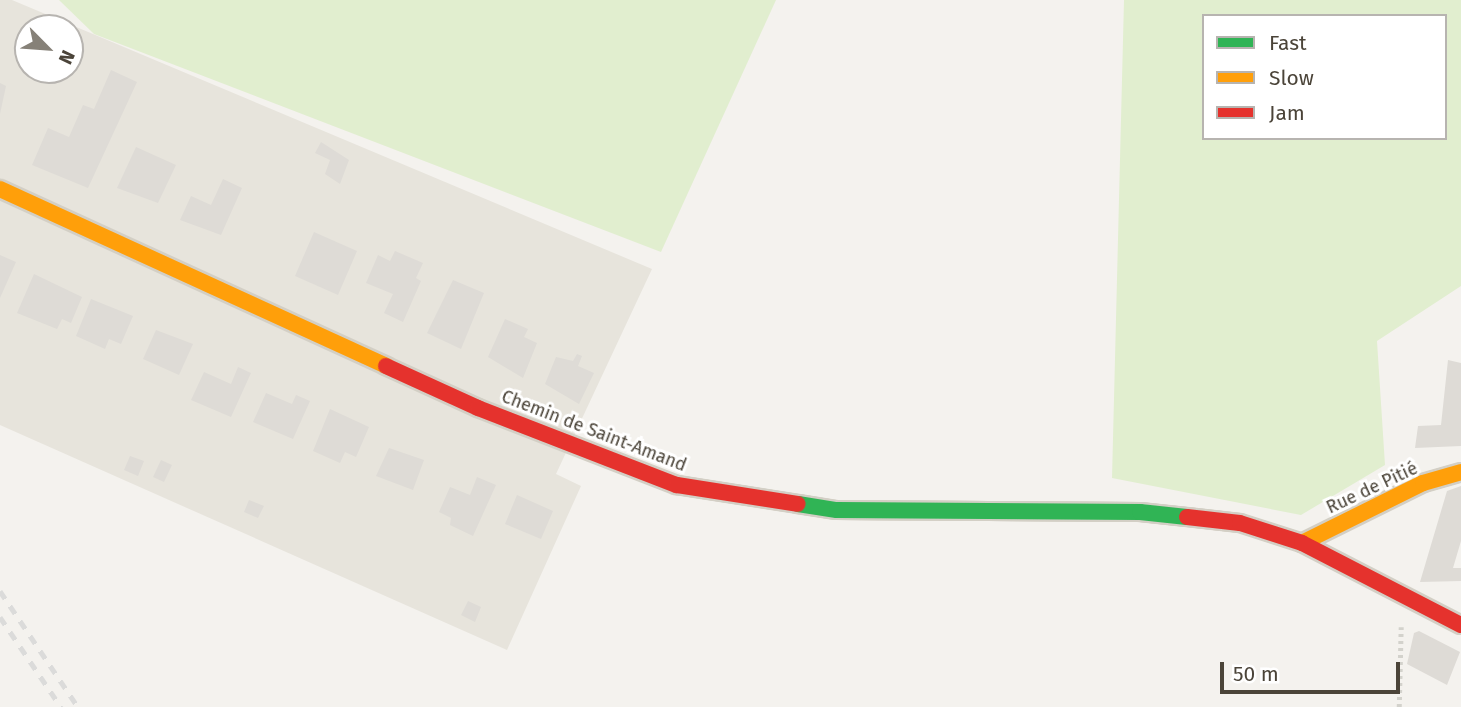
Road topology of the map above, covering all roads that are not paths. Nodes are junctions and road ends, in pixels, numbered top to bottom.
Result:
1 (0, 189) edge
2 (1461, 472) edge
3 (1302, 543) junction
4 (1461, 625) edge

1 - 3 street, Chemin de Saint-Amand
2 - 3 street, Rue de Pitié
3 - 4 street, Chemin de Saint-Amand

